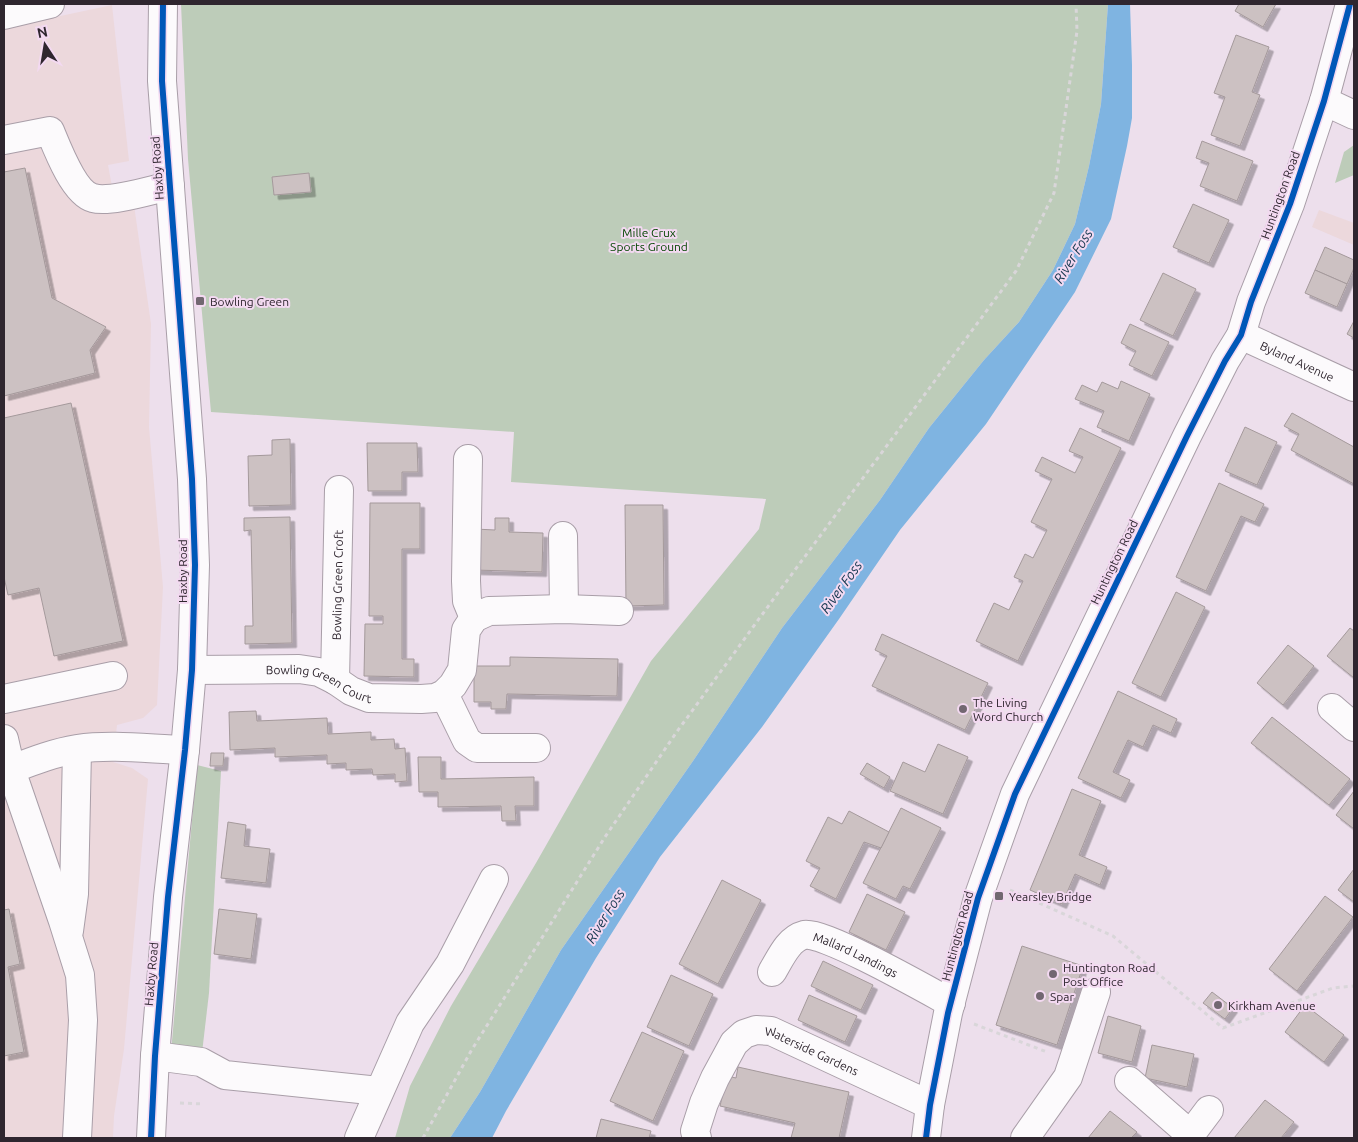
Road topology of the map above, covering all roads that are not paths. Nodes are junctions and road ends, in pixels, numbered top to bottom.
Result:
1 (50, 4) edge
2 (162, 4) edge
3 (1350, 4) edge
4 (4, 14) edge
5 (1324, 101) junction
6 (1354, 115) edge
7 (4, 140) edge
8 (170, 186) junction
9 (1241, 335) junction
10 (1354, 387) edge
11 (468, 459) dead end
12 (338, 490) dead end
13 (563, 536) dead end
14 (564, 609) junction
15 (619, 611) dead end
16 (474, 618) junction
17 (192, 670) junction
18 (113, 676) dead end
19 (336, 680) junction
20 (444, 694) junction
21 (4, 699) edge
22 (1332, 708) dead end
23 (1354, 727) edge
24 (4, 739) edge
25 (536, 748) dead end
26 (77, 750) junction
27 (185, 750) junction
28 (7, 771) edge
29 (494, 879) dead end
30 (68, 937) junction
31 (772, 972) dead end
32 (1096, 992) dead end
33 (950, 1008) junction
34 (155, 1056) junction
35 (1129, 1081) dead end
36 (380, 1092) junction
37 (930, 1105) junction
38 (1210, 1110) dead end
39 (1190, 1137) edge
40 (77, 1138) edge
41 (151, 1138) edge
42 (359, 1138) edge
43 (697, 1138) edge
44 (926, 1138) edge
45 (1025, 1138) edge

1 - 4 street
2 - 8 street, Haxby Road
3 - 5 street, Huntington Road
5 - 6 street
5 - 9 street, Huntington Road
7 - 8 street
8 - 17 street, Haxby Road
9 - 10 street, Byland Avenue
9 - 33 street, Huntington Road
11 - 16 street
12 - 19 street, Bowling Green Croft
13 - 14 street
14 - 15 street
14 - 16 street
16 - 20 street
17 - 19 street, Bowling Green Court
17 - 27 street, Haxby Road
18 - 21 street
19 - 20 street, Bowling Green Court
20 - 25 street
22 - 23 street
24 - 28 street
26 - 27 street
26 - 28 street
26 - 30 street
27 - 34 street, Haxby Road
28 - 30 street
29 - 36 street
30 - 40 street
31 - 33 street, Mallard Landings
32 - 45 street
33 - 37 street, Huntington Road
34 - 36 street
34 - 41 street, Haxby Road
35 - 39 street
36 - 42 street
37 - 43 street, Waterside Gardens
37 - 44 street, Huntington Road
38 - 39 street

